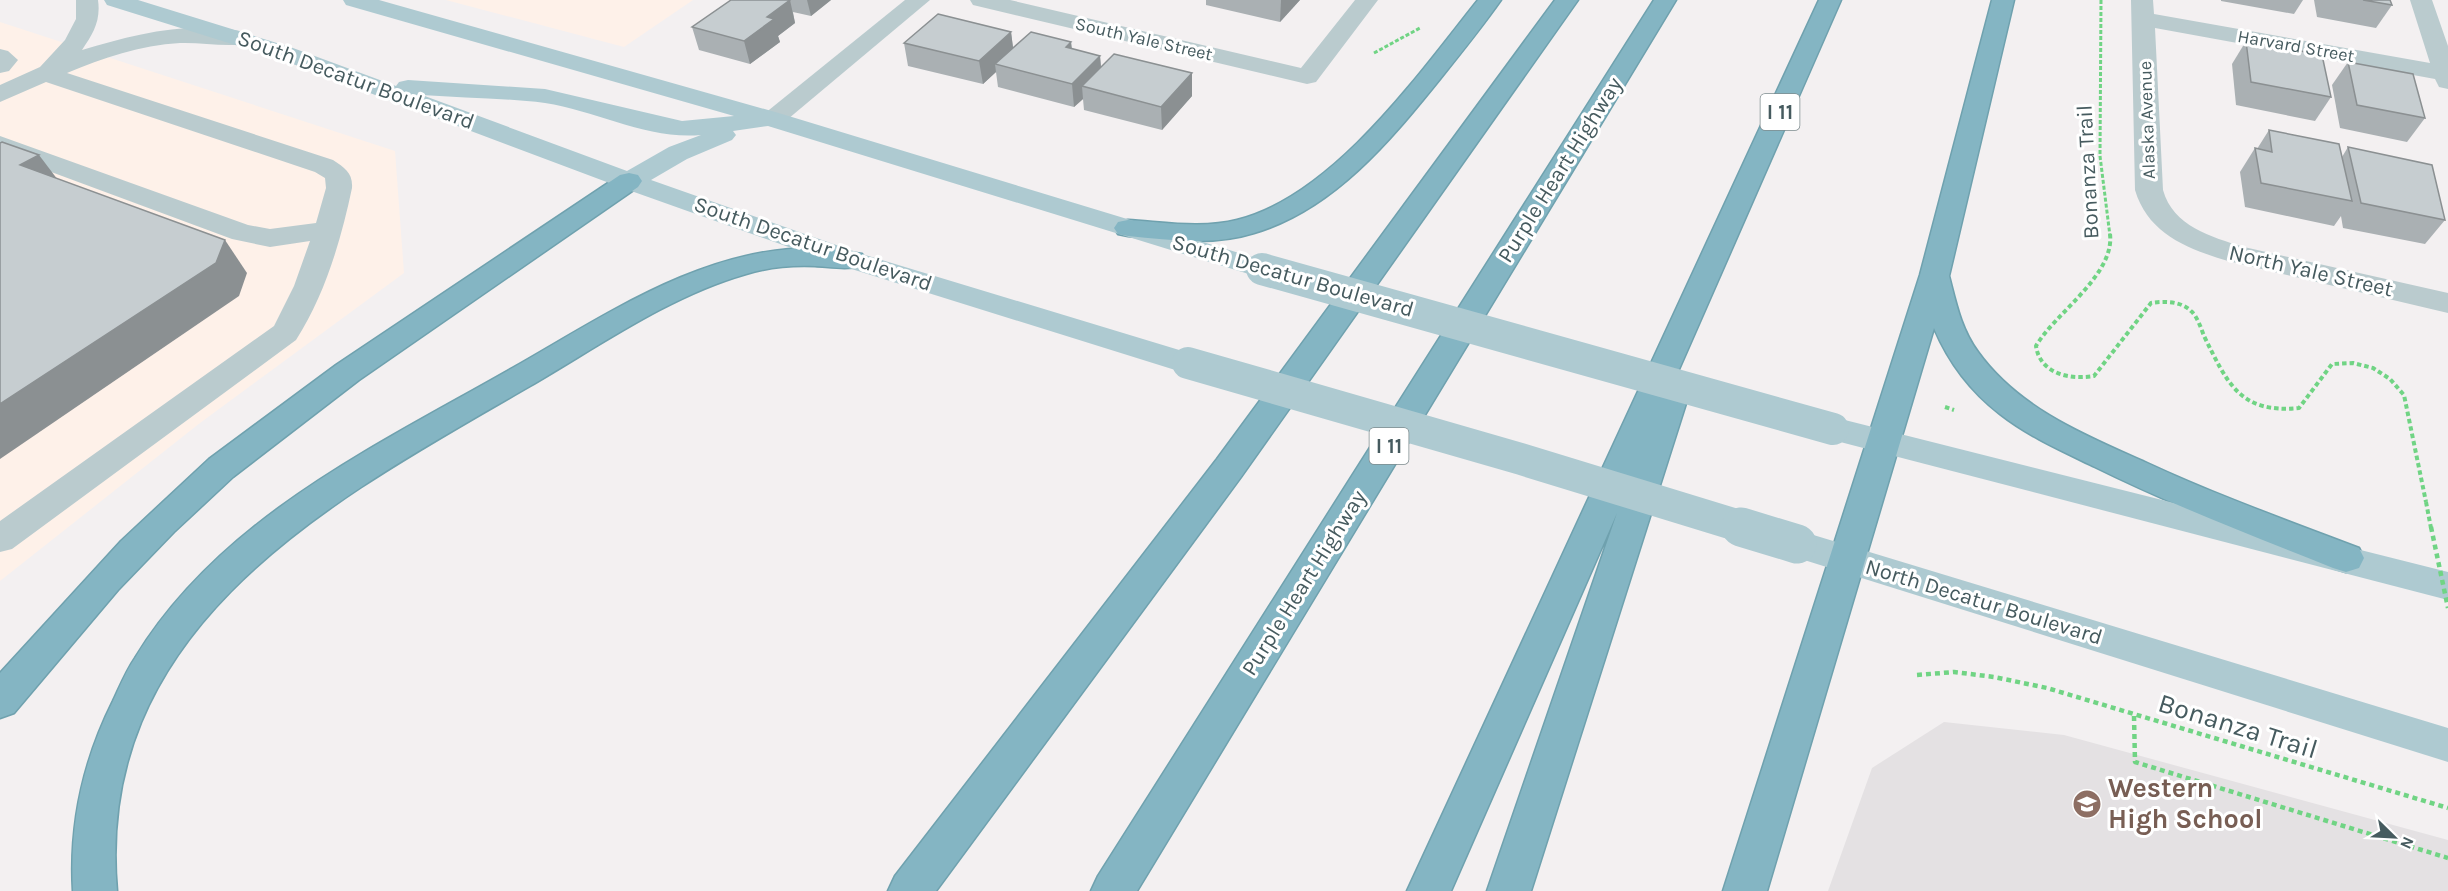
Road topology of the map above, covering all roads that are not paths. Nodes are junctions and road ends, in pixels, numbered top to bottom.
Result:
1 (87, 0) edge
2 (116, 0) edge
3 (354, 0) edge
4 (919, 0) edge
5 (981, 0) edge
6 (1367, 0) edge
7 (1490, 0) edge
8 (1567, 0) edge
9 (1665, 0) edge
10 (1830, 0) edge
11 (2003, 0) edge
12 (2421, 0) edge
13 (2143, 9) edge
14 (241, 38) junction
15 (0, 56) edge
16 (0, 66) edge
17 (44, 73) junction
18 (2447, 76) edge
19 (376, 86) junction
20 (0, 95) edge
21 (773, 119) junction
22 (0, 144) edge
23 (629, 181) junction
24 (1730, 224) junction
25 (1128, 228) junction
26 (327, 230) junction
27 (2177, 230) joint
28 (852, 260) junction
29 (1935, 275) junction
30 (2448, 303) edge
31 (1882, 442) junction
32 (1521, 459) joint
33 (0, 539) edge
34 (2346, 558) junction
35 (1847, 560) junction
36 (2448, 586) edge
37 (0, 701) edge
38 (2448, 745) edge
39 (908, 885) edge
40 (95, 891) edge
41 (1113, 891) edge
42 (1429, 891) edge
43 (1509, 891) edge
44 (1745, 891) edge

1 - 17 street
2 - 14 main road, South Decatur Boulevard
3 - 21 main road, South Decatur Boulevard
4 - 21 street
5 - 6 street, South Yale Street
7 - 25 highway
8 - 39 highway
9 - 41 highway, Purple Heart Highway / I 11
10 - 24 highway, I 11
11 - 29 highway
12 - 18 street
13 - 18 street, Harvard Street
13 - 27 street, Alaska Avenue
14 - 17 street
14 - 19 main road, South Decatur Boulevard
15 - 16 street
17 - 20 street
17 - 26 street
19 - 21 main road
19 - 23 main road, South Decatur Boulevard
21 - 23 main road
21 - 25 main road, South Decatur Boulevard
22 - 26 street
23 - 28 main road, South Decatur Boulevard
23 - 37 highway
24 - 42 highway, I 11
24 - 43 highway
25 - 31 main road, South Decatur Boulevard, bridge
26 - 33 street
27 - 30 street, North Yale Street
28 - 32 main road, South Decatur Boulevard, bridge
28 - 40 highway
29 - 31 highway
29 - 34 highway
31 - 34 main road
31 - 35 highway
32 - 35 main road, North Decatur Boulevard, bridge
34 - 36 main road
35 - 38 main road, North Decatur Boulevard
35 - 44 highway

